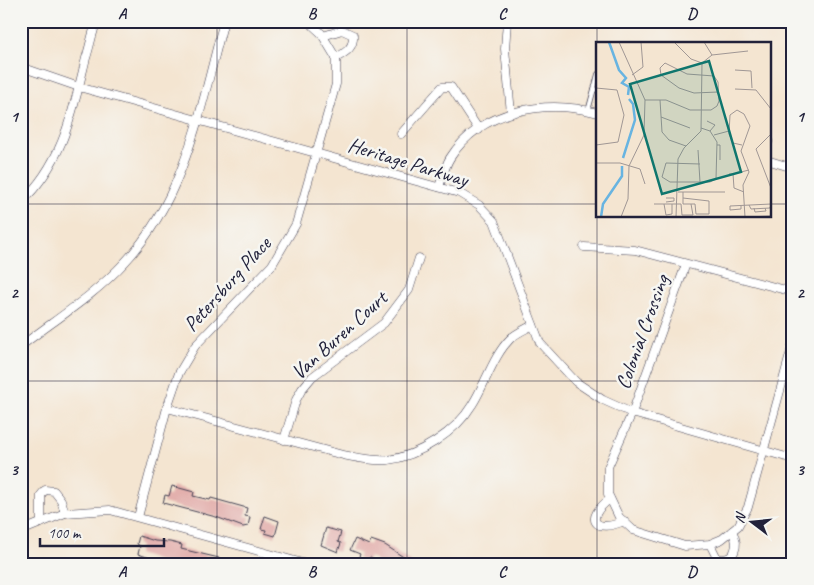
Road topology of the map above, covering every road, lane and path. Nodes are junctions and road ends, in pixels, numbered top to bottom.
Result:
1 (97, 21) edge
2 (224, 21) edge
3 (308, 21) edge
4 (507, 21) edge
5 (323, 36) junction
6 (336, 58) junction
7 (21, 67) edge
8 (79, 87) junction
9 (596, 89) edge
10 (588, 110) junction
11 (596, 112) edge
12 (511, 113) junction
13 (197, 120) junction
14 (479, 130) junction
15 (401, 134) dead end
16 (317, 153) junction
17 (772, 162) edge
18 (793, 168) edge
19 (439, 187) junction
20 (21, 202) edge
21 (584, 247) dead end
22 (419, 258) dead end
23 (686, 264) junction
24 (793, 292) edge
25 (533, 325) junction
26 (793, 344) edge
27 (21, 346) edge
28 (167, 408) junction
29 (632, 413) junction
30 (284, 440) junction
31 (763, 450) junction
32 (793, 459) edge
33 (610, 499) junction
34 (65, 513) junction
35 (138, 517) junction
36 (624, 521) junction
37 (40, 523) junction
38 (21, 531) edge
39 (732, 531) junction
40 (710, 544) junction
41 (306, 564) edge

1 - 8 street
2 - 13 street
3 - 5 street
4 - 12 street
5 - 6 street
5 - 6 street
6 - 16 street, Petersburg Place
7 - 8 street, Heritage Parkway
8 - 13 street, Heritage Parkway
8 - 20 street
9 - 10 lane
10 - 11 street
10 - 12 street
12 - 14 street
13 - 16 street, Heritage Parkway
13 - 27 street
14 - 15 street
14 - 19 street
16 - 19 street, Heritage Parkway
16 - 28 street, Petersburg Place
17 - 18 street
19 - 25 street, Heritage Parkway
21 - 23 street
22 - 30 street, Van Buren Court
23 - 24 street
23 - 29 street, Colonial Crossing
25 - 29 street, Heritage Parkway
25 - 30 street
26 - 31 street
28 - 30 street
28 - 35 street, Petersburg Place
29 - 31 street, Heritage Parkway
29 - 33 street
31 - 32 street, Heritage Parkway
31 - 39 street
33 - 36 street
33 - 36 street
34 - 35 street
34 - 37 street
34 - 37 street
35 - 41 street
36 - 40 street
37 - 38 street
39 - 40 street
39 - 40 street

